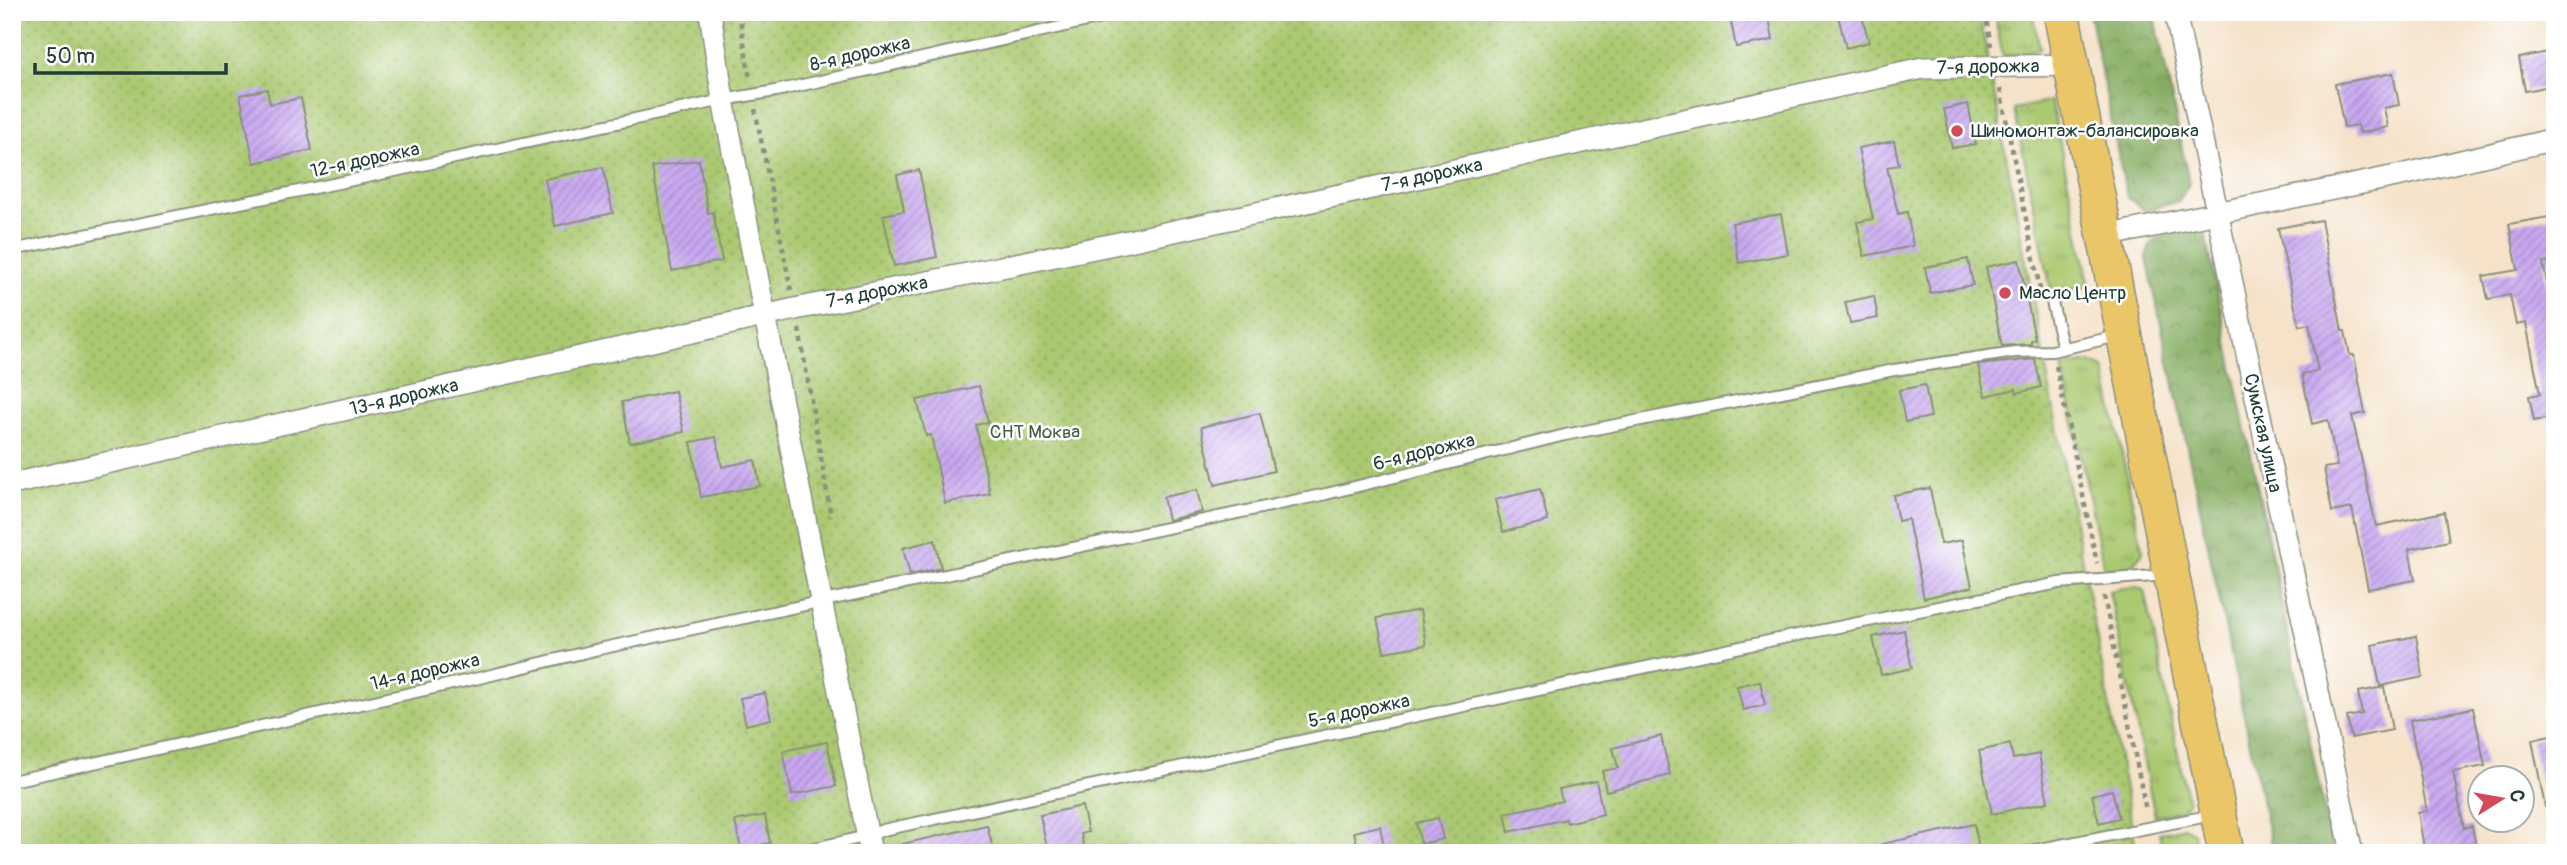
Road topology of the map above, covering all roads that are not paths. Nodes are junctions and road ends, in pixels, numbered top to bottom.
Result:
1 (710, 12) edge
2 (1127, 12) edge
3 (2061, 12) edge
4 (2175, 12) edge
5 (2072, 65) junction
6 (723, 100) junction
7 (2555, 139) edge
8 (2216, 213) junction
9 (2105, 236) junction
10 (12, 250) edge
11 (2047, 300) road end
12 (795, 309) joint
13 (765, 316) junction
14 (2124, 335) junction
15 (2058, 350) junction
16 (12, 484) edge
17 (2172, 575) junction
18 (844, 596) joint
19 (822, 601) junction
20 (12, 782) edge
21 (2219, 813) junction
22 (874, 839) edge
23 (793, 853) edge
24 (2020, 853) edge
25 (2227, 853) edge
26 (2352, 853) edge

1 - 6 street
2 - 6 lane, 8-я дорожка
3 - 5 main road
4 - 8 street, Сумская улица
5 - 9 main road
5 - 12 street, 7-я дорожка
6 - 10 lane, 12-я дорожка
6 - 13 street
7 - 8 street
8 - 9 street
8 - 26 street, Сумская улица
9 - 14 main road
11 - 15 lane
12 - 13 street, 13-я дорожка
13 - 16 street, 13-я дорожка
13 - 19 street
14 - 15 lane, 6-я дорожка
14 - 17 main road
15 - 18 lane, 6-я дорожка
17 - 21 main road
17 - 22 lane, 5-я дорожка
18 - 19 lane, 14-я дорожка
19 - 20 lane, 14-я дорожка
19 - 22 street
21 - 24 lane
21 - 25 main road
22 - 23 lane, 5-я дорожка

